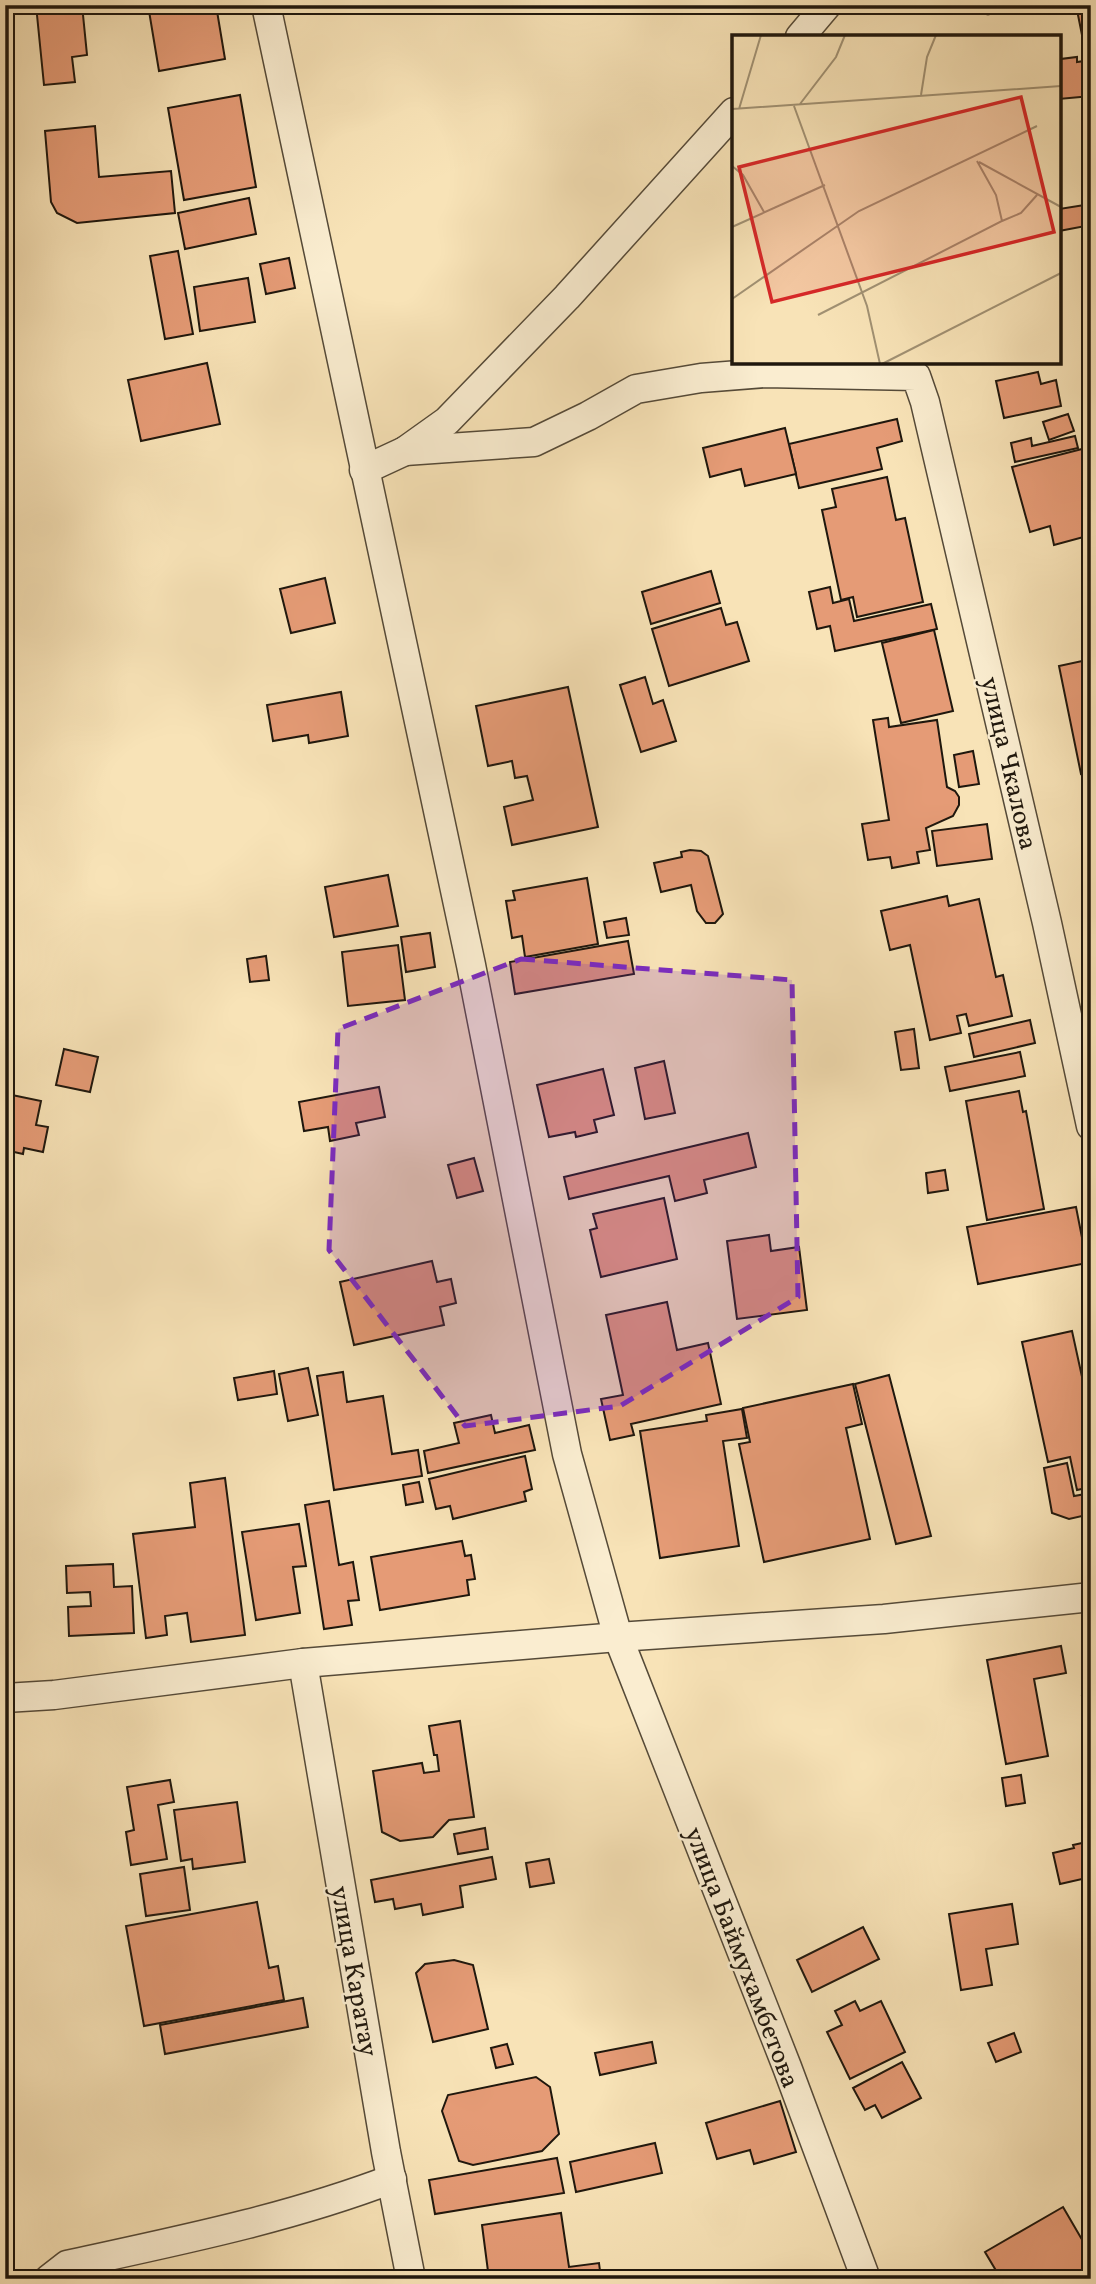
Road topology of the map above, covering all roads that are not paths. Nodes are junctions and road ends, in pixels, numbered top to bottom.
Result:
1 (266, 5) edge
2 (827, 5) edge
3 (802, 35) edge
4 (732, 114) edge
5 (918, 380) edge
6 (405, 451) junction
7 (364, 470) junction
8 (1091, 1126) edge
9 (1091, 1597) edge
10 (618, 1637) junction
11 (303, 1663) junction
12 (5, 1698) edge
13 (392, 2179) junction
14 (49, 2279) edge
15 (411, 2279) edge
16 (866, 2279) edge

1 - 7 street, улица Баймухамбетова
2 - 3 street
4 - 6 street
5 - 6 street
5 - 8 street, улица Чкалова
6 - 7 street
7 - 10 street, улица Баймухамбетова
9 - 10 street
10 - 11 street
10 - 16 street, улица Баймухамбетова
11 - 12 street
11 - 13 street, улица Каратау
13 - 14 street
13 - 15 street, улица Каратау

